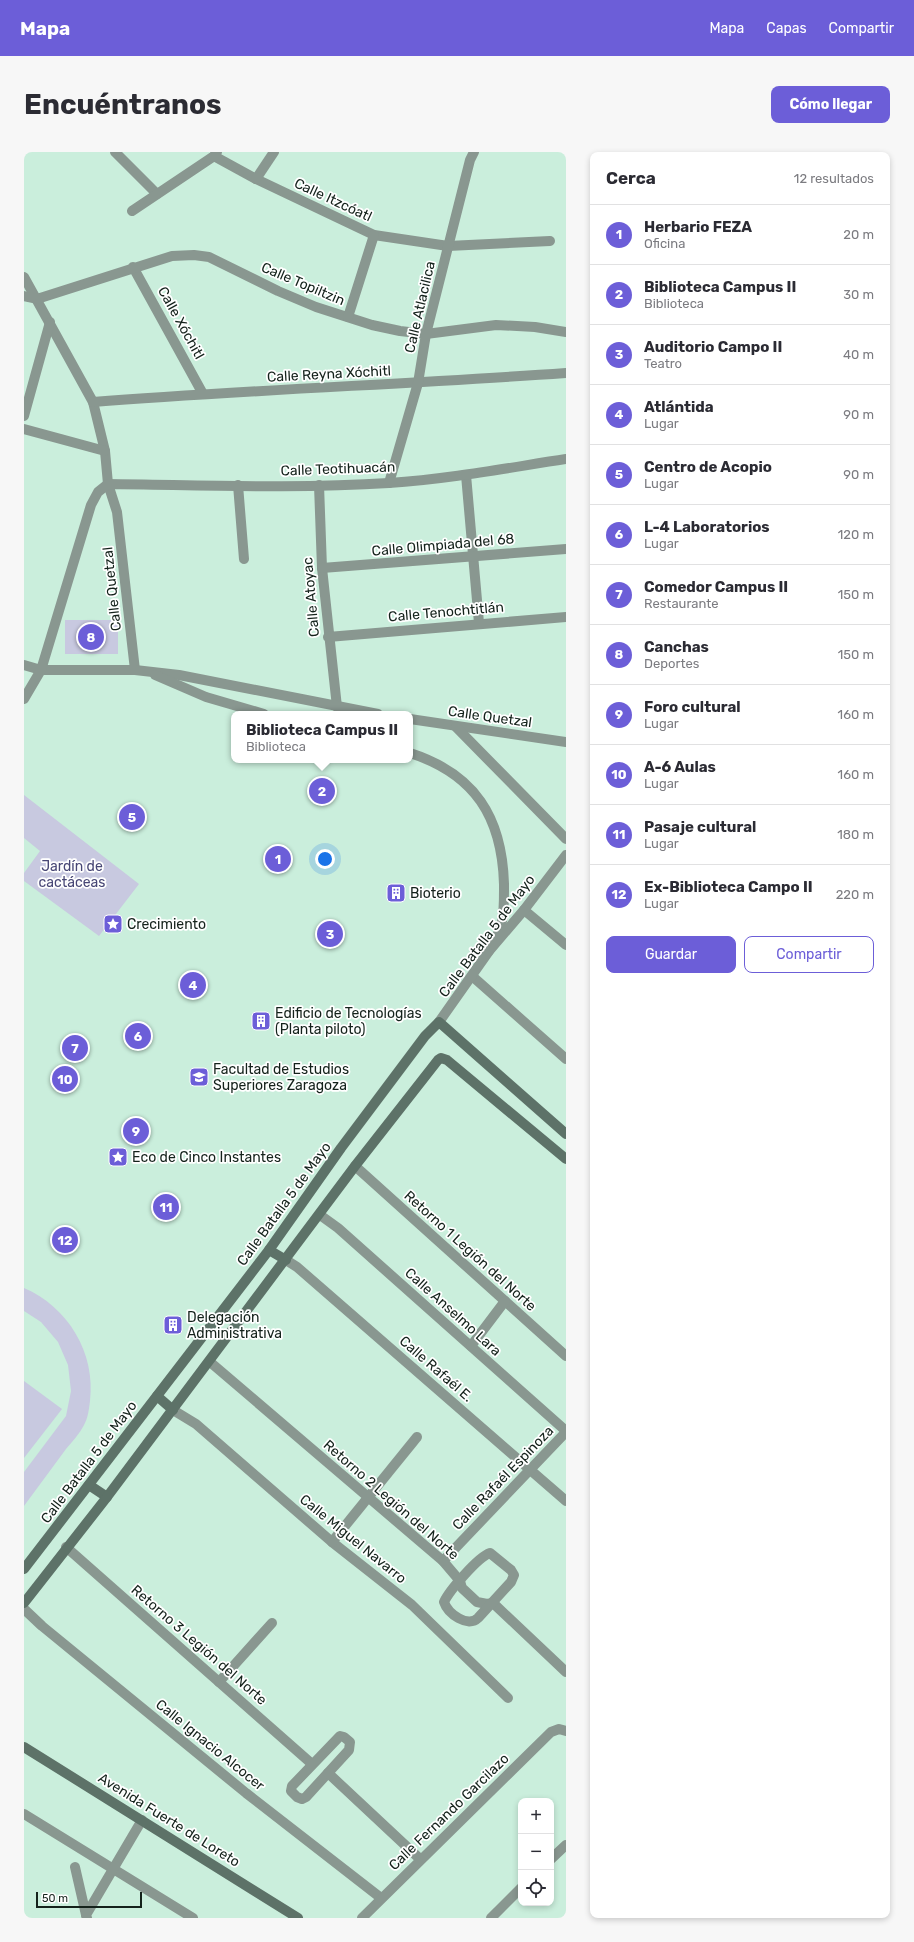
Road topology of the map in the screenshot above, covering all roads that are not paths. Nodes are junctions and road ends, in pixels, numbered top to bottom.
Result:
1 (115, 152) edge
2 (274, 152) edge
3 (214, 153) edge
4 (472, 156) edge
5 (256, 179) junction
6 (157, 194) junction
7 (132, 211) dead end
8 (374, 235) junction
9 (550, 241) dead end
10 (448, 246) junction
11 (133, 267) junction
12 (24, 277) edge
13 (24, 296) edge
14 (37, 299) junction
15 (348, 317) junction
16 (50, 322) junction
17 (566, 332) edge
18 (426, 334) junction
19 (566, 373) edge
20 (418, 383) junction
21 (203, 394) junction
22 (93, 402) junction
23 (24, 416) edge
24 (24, 429) edge
25 (104, 451) junction
26 (566, 459) edge
27 (466, 475) junction
28 (389, 483) junction
29 (108, 484) junction
30 (238, 485) junction
31 (319, 485) junction
32 (566, 549) edge
33 (473, 556) junction
34 (244, 559) dead end
35 (322, 568) junction
36 (566, 617) edge
37 (479, 623) junction
38 (328, 637) junction
39 (24, 665) edge
40 (41, 670) junction
41 (134, 670) junction
42 (149, 673) junction
43 (24, 699) edge
44 (337, 707) junction
45 (254, 711) edge
46 (360, 711) edge
47 (413, 720) edge
48 (456, 727) junction
49 (566, 742) edge
50 (413, 755) edge
51 (566, 839) edge
52 (566, 855) edge
53 (524, 910) junction
54 (566, 945) edge
55 (489, 951) junction
56 (472, 976) junction
57 (439, 1022) junction
58 (566, 1059) edge
59 (566, 1134) edge
60 (566, 1158) edge
61 (355, 1166) junction
62 (320, 1215) junction
63 (269, 1250) junction
64 (286, 1260) junction
65 (505, 1301) junction
66 (471, 1346) junction
67 (566, 1356) edge
68 (210, 1362) junction
69 (157, 1396) junction
70 (173, 1410) junction
71 (566, 1432) edge
72 (417, 1437) dead end
73 (531, 1469) junction
74 (89, 1485) junction
75 (107, 1497) junction
76 (367, 1497) junction
77 (566, 1500) edge
78 (332, 1542) junction
79 (66, 1547) junction
80 (443, 1561) junction
81 (24, 1569) edge
82 (460, 1581) junction
83 (24, 1603) edge
84 (493, 1603) junction
85 (24, 1609) edge
86 (272, 1623) dead end
87 (566, 1672) edge
88 (219, 1682) junction
89 (508, 1698) dead end
90 (562, 1730) edge
91 (24, 1747) edge
92 (312, 1764) junction
93 (328, 1773) junction
94 (24, 1814) edge
95 (142, 1820) junction
96 (566, 1844) edge
97 (554, 1856) edge
98 (420, 1859) junction
99 (75, 1867) dead end
100 (114, 1868) junction
101 (518, 1891) edge
102 (381, 1898) junction
103 (87, 1916) edge
104 (193, 1918) edge
105 (298, 1918) edge
106 (362, 1918) edge
107 (491, 1918) edge

1 - 6 street
2 - 5 street
3 - 5 street, Calle Itzcóatl
3 - 6 street, Calle Itzcóatl
4 - 10 street, Calle Atlacilica
5 - 8 street, Calle Itzcóatl
6 - 7 street, Calle Itzcóatl
8 - 10 street, Calle Itzcóatl
8 - 15 street
9 - 10 street, Calle Itzcóatl
10 - 18 street, Calle Atlacilica
11 - 14 street, Calle Topiltzin
11 - 15 street, Calle Topiltzin
11 - 21 street, Calle Xóchitl
12 - 14 street, Calle Quetzal
13 - 14 street
14 - 16 street, Calle Quetzal
15 - 18 street, Calle Topiltzin
16 - 22 street, Calle Quetzal
16 - 23 street
17 - 18 street, Calle Topiltzin
18 - 20 street, Calle Atlacilica
19 - 20 street, Calle Reyna Xóchitl
20 - 21 street, Calle Reyna Xóchitl
20 - 28 street, Calle Atlacilica
21 - 22 street, Calle Reyna Xóchitl
22 - 25 street, Calle Quetzal
24 - 25 street
25 - 29 street, Calle Quetzal
26 - 27 street, Calle Teotihuacán
27 - 28 street, Calle Teotihuacán
27 - 33 street
28 - 31 street, Calle Teotihuacán
29 - 30 street, Calle Teotihuacán
29 - 40 street
29 - 41 street, Calle Quetzal
30 - 31 street, Calle Teotihuacán
30 - 34 street
31 - 35 street, Calle Atoyac
32 - 33 street, Calle Olimpiada del 68
33 - 35 street, Calle Olimpiada del 68
33 - 37 street
35 - 38 street, Calle Atoyac
36 - 37 street, Calle Tenochtitlán
37 - 38 street, Calle Tenochtitlán
38 - 44 street, Calle Atoyac
39 - 40 street
40 - 41 street
40 - 43 street
41 - 42 street
42 - 44 street
42 - 45 street
44 - 46 street
47 - 48 street, Calle Quetzal
48 - 49 street, Calle Quetzal
48 - 51 street
50 - 55 street
52 - 53 street, Calle Batalla 5 de Mayo
53 - 54 street
53 - 55 street, Calle Batalla 5 de Mayo
55 - 56 street, Calle Batalla 5 de Mayo
56 - 57 street, Calle Batalla 5 de Mayo
56 - 58 street
57 - 59 street
57 - 63 street, Calle Batalla 5 de Mayo
60 - 61 street
61 - 62 street
61 - 65 street, Retorno 1 Legión del Norte
62 - 64 street
62 - 66 street, Calle Anselmo Lara
63 - 64 street
63 - 69 street, Calle Batalla 5 de Mayo
64 - 68 street
64 - 73 street, Calle Rafaél E.
65 - 66 street
65 - 67 street, Retorno 1 Legión del Norte
66 - 71 street, Calle Anselmo Lara
68 - 70 street
68 - 76 street, Retorno 2 Legión del Norte
69 - 70 street
69 - 74 street, Calle Batalla 5 de Mayo
70 - 75 street
70 - 78 street, Calle Miguel Navarro
71 - 73 street, Calle Rafaél Espinoza
72 - 76 street
73 - 77 street, Calle Rafaél E.
73 - 80 street, Calle Rafaél Espinoza
74 - 75 street
74 - 81 street, Calle Batalla 5 de Mayo
75 - 79 street
76 - 78 street
76 - 80 street, Retorno 2 Legión del Norte
78 - 89 street, Calle Miguel Navarro
79 - 83 street
79 - 88 street, Retorno 3 Legión del Norte
80 - 82 street, Retorno 2 Legión del Norte
82 - 84 street, Retorno 2 Legión del Norte
82 - 84 street
82 - 84 street
84 - 87 street
85 - 102 street, Calle Ignacio Alcocer
86 - 88 street
88 - 92 street, Retorno 3 Legión del Norte
90 - 98 street, Calle Fernando Garcilazo
91 - 95 street, Avenida Fuerte de Loreto
92 - 93 street
92 - 93 street
93 - 98 street
94 - 100 street
95 - 100 street
95 - 105 street, Avenida Fuerte de Loreto
96 - 97 street
98 - 102 street, Calle Fernando Garcilazo
99 - 103 street
100 - 103 street
100 - 104 street
101 - 107 street
102 - 106 street, Calle Fernando Garcilazo

